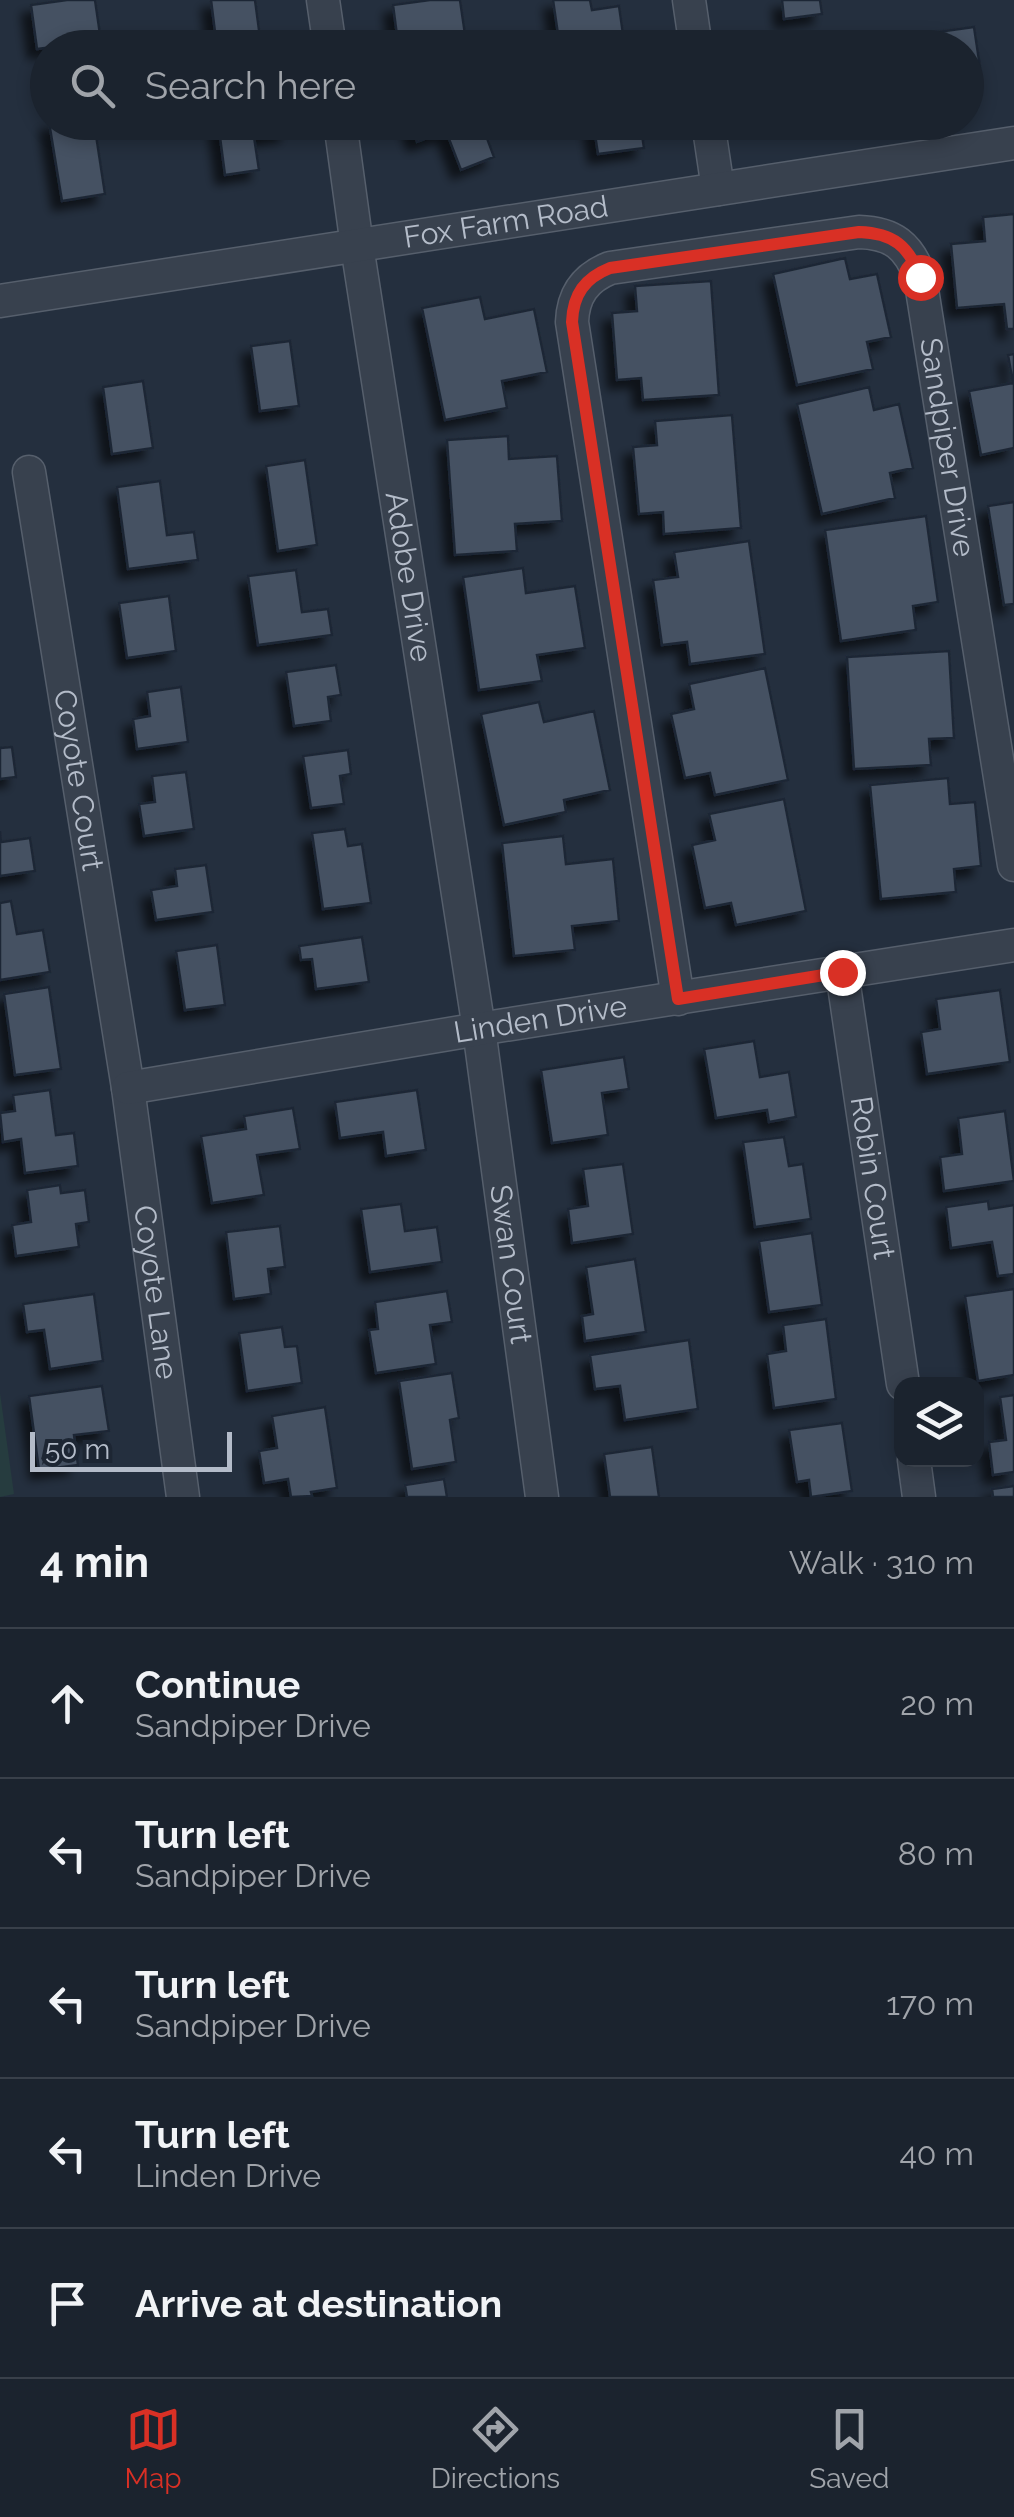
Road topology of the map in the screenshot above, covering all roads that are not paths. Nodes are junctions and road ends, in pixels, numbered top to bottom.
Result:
1 (323, 0) edge
2 (689, 0) edge
3 (327, 30) edge
4 (693, 30) edge
5 (342, 140) edge
6 (711, 140) edge
7 (1014, 144) edge
8 (718, 188) junction
9 (357, 246) junction
10 (0, 301) edge
11 (29, 472) dead end
12 (1014, 865) edge
13 (1014, 945) edge
14 (842, 972) junction
15 (678, 999) junction
16 (479, 1030) junction
17 (128, 1088) junction
18 (902, 1377) edge
19 (915, 1467) edge
20 (183, 1497) edge
21 (542, 1497) edge
22 (920, 1497) edge

1 - 3 street
2 - 4 street
5 - 9 street, Adobe Drive
6 - 8 street
7 - 8 street, Fox Farm Road
8 - 9 street, Fox Farm Road
9 - 10 street, Fox Farm Road
9 - 16 street, Adobe Drive
11 - 17 street, Coyote Court
12 - 15 street, Sandpiper Drive
13 - 14 street, Linden Drive
14 - 15 street, Linden Drive
14 - 18 street, Robin Court
15 - 16 street, Linden Drive
16 - 17 street, Linden Drive
16 - 21 street, Swan Court
17 - 20 street, Coyote Lane
19 - 22 street

